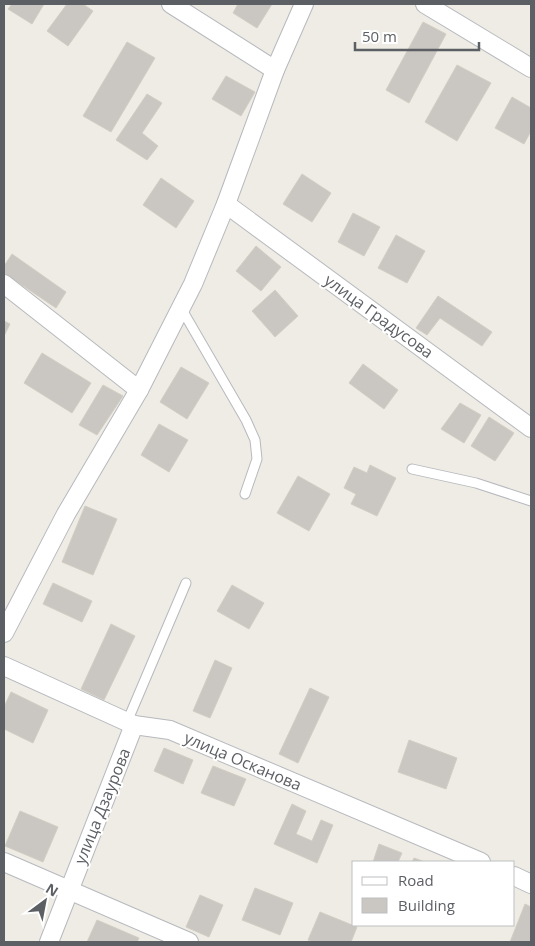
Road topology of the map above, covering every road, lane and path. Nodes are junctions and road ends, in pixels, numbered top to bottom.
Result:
1 (171, 4) edge
2 (304, 4) edge
3 (425, 4) edge
4 (531, 68) edge
5 (275, 70) junction
6 (226, 204) junction
7 (4, 284) edge
8 (180, 308) junction
9 (139, 390) junction
10 (531, 428) edge
11 (412, 469) dead end
12 (246, 494) dead end
13 (531, 501) edge
14 (186, 583) dead end
15 (4, 633) edge
16 (4, 666) edge
17 (131, 724) junction
18 (479, 861) edge
19 (4, 862) edge
20 (515, 876) edge
21 (531, 884) edge
22 (69, 890) junction
23 (49, 942) edge
24 (189, 942) edge

1 - 5 street
2 - 5 street
3 - 4 street
5 - 6 street
6 - 8 street
6 - 10 street, улица Градусова
7 - 9 street
8 - 9 street
8 - 12 lane
9 - 15 street
11 - 13 lane
14 - 17 lane
16 - 17 street, улица Осканова
17 - 18 street, улица Осканова
17 - 22 street, улица Дзаурова
19 - 22 street
20 - 21 street
22 - 23 street, улица Дзаурова
22 - 24 street

